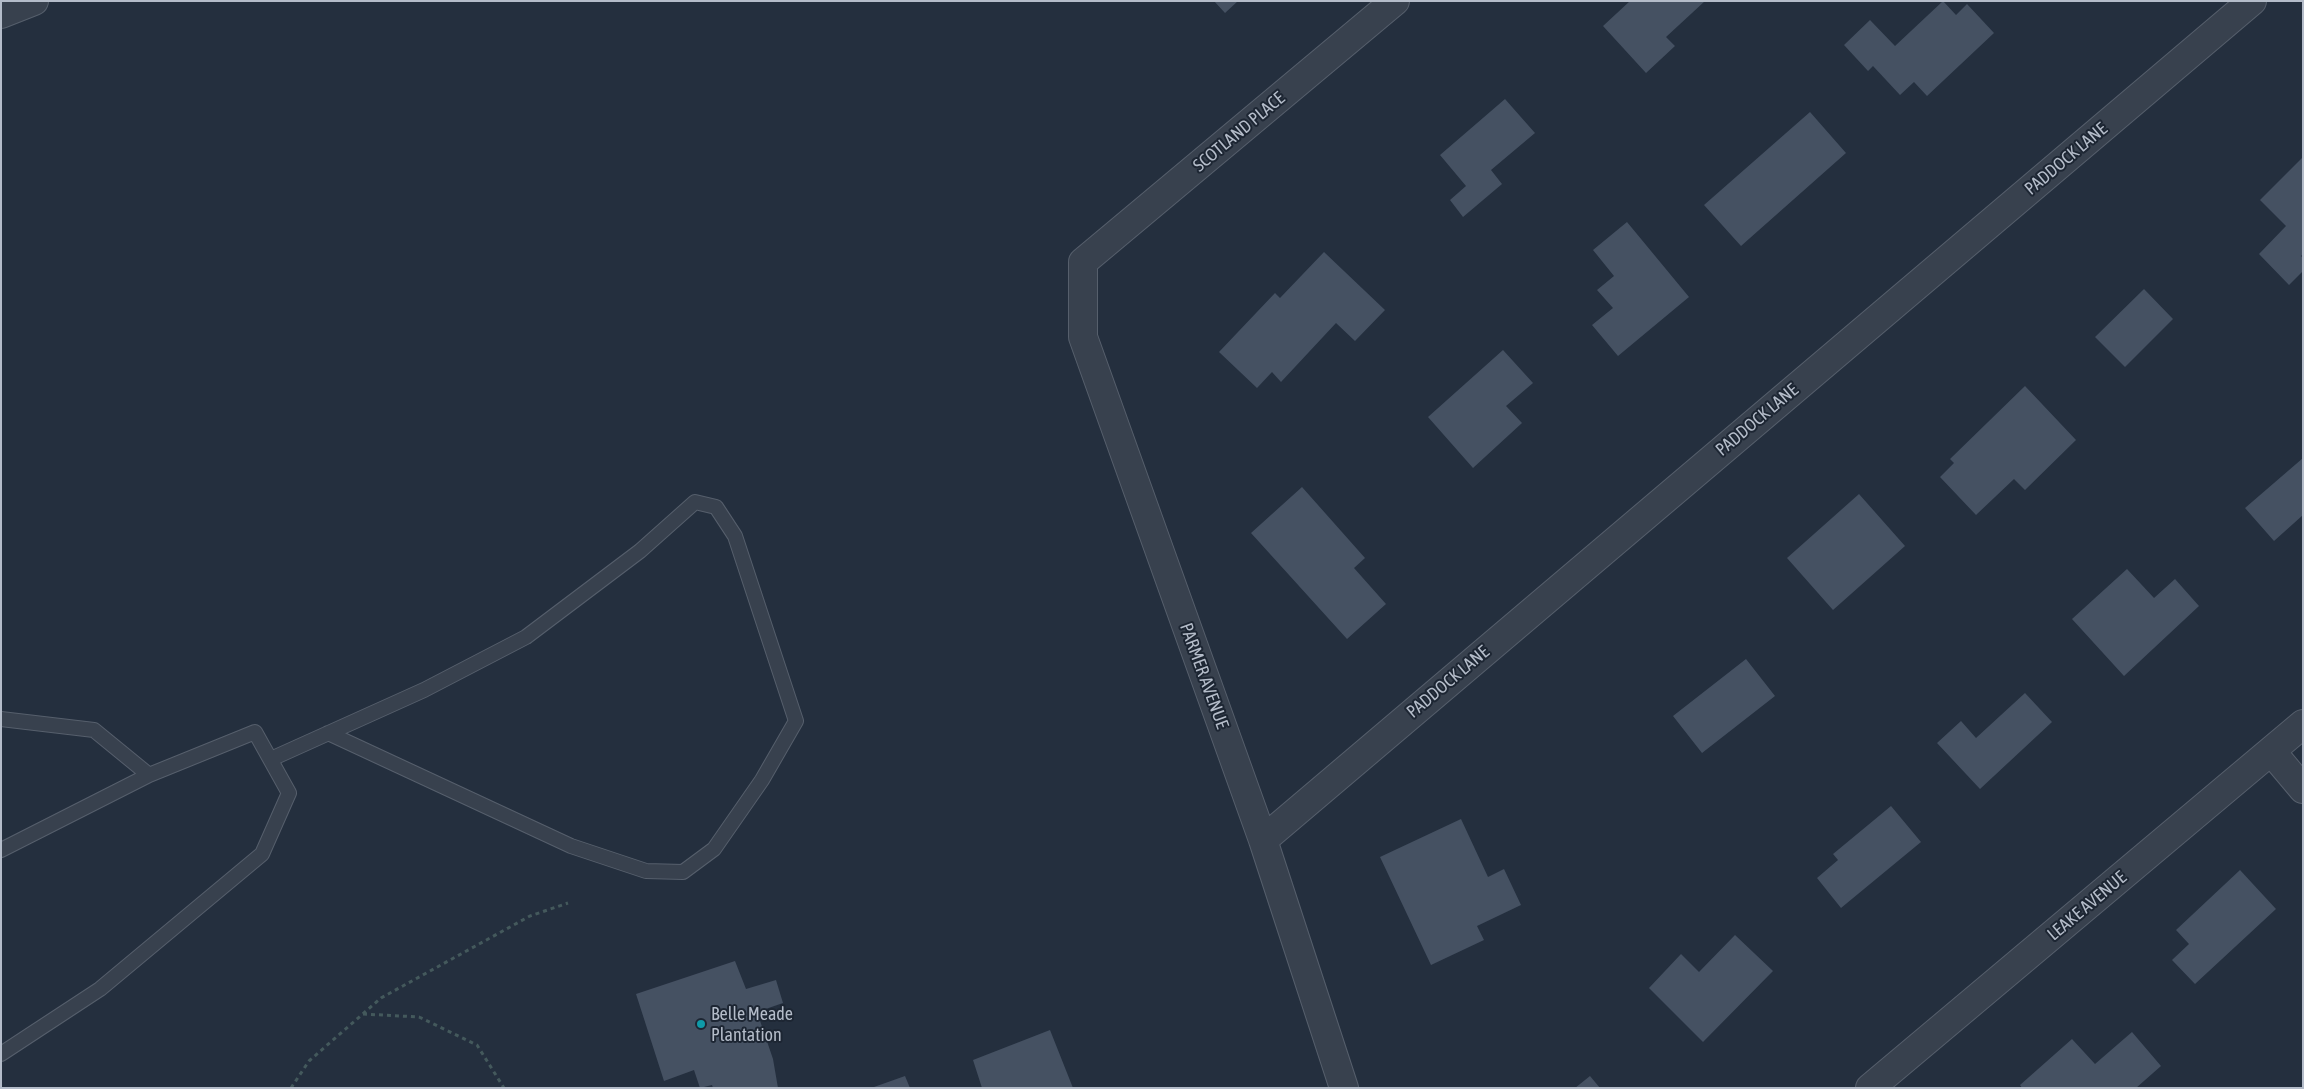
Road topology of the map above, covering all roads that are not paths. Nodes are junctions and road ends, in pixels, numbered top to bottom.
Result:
1 (34, 1) edge
2 (1395, 1) edge
3 (2252, 1) edge
4 (1, 14) edge
5 (1083, 262) joint
6 (1, 719) edge
7 (2303, 724) edge
8 (328, 734) junction
9 (2271, 750) junction
10 (271, 759) junction
11 (149, 775) junction
12 (2303, 789) edge
13 (1263, 840) junction
14 (1, 850) edge
15 (1, 1054) edge
16 (1344, 1088) edge
17 (1870, 1088) edge

1 - 4 street
2 - 5 street, SCOTLAND PLACE
3 - 13 street, PADDOCK LANE
5 - 13 street, PARMER AVENUE
6 - 11 lane
7 - 9 street, LEAKE AVENUE
8 - 8 lane
8 - 10 lane
9 - 12 street
9 - 17 street, LEAKE AVENUE
10 - 11 lane
10 - 15 lane
11 - 14 lane
13 - 16 street, PARMER AVENUE

